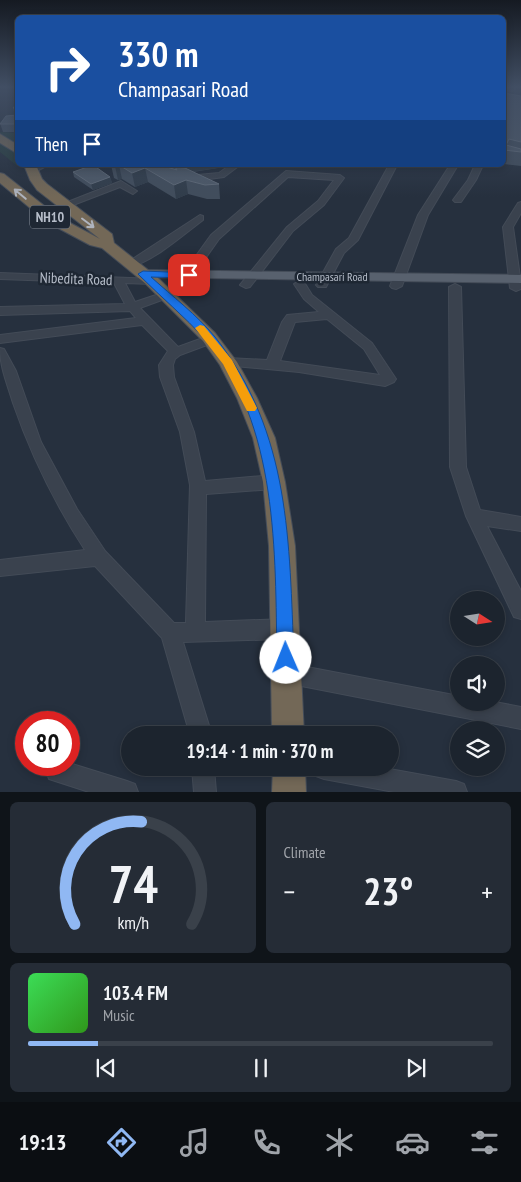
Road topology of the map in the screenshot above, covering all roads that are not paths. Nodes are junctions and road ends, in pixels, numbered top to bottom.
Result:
1 (0, 137) edge
2 (15, 149) edge
3 (36, 167) edge
4 (233, 167) edge
5 (392, 167) edge
6 (453, 167) edge
7 (478, 167) edge
8 (0, 177) edge
9 (176, 178) edge
10 (133, 191) dead end
11 (458, 200) dead end
12 (65, 205) junction
13 (521, 205) edge
14 (200, 218) dead end
15 (107, 245) junction
16 (0, 271) edge
17 (0, 276) edge
18 (186, 278) junction
19 (142, 279) junction
20 (324, 280) junction
21 (249, 281) junction
22 (397, 282) junction
23 (518, 283) edge
24 (300, 284) junction
25 (454, 287) junction
26 (132, 307) junction
27 (0, 311) edge
28 (330, 315) junction
29 (146, 322) junction
30 (0, 339) edge
31 (210, 339) junction
32 (0, 352) edge
33 (176, 352) junction
34 (228, 362) junction
35 (272, 365) junction
36 (274, 482) junction
37 (198, 488) junction
38 (474, 516) junction
39 (521, 524) edge
40 (98, 558) junction
41 (0, 568) edge
42 (521, 610) edge
43 (285, 629) junction
44 (170, 632) junction
45 (195, 632) junction
46 (286, 673) junction
47 (521, 718) edge
48 (198, 726) edge
49 (288, 726) edge
50 (74, 776) edge
51 (204, 776) edge
52 (289, 776) edge
53 (368, 776) edge
54 (127, 792) edge
55 (205, 792) edge
56 (289, 792) edge
57 (456, 792) edge

1 - 2 highway
3 - 12 highway, NH10
4 - 9 street
5 - 20 street
6 - 22 street
7 - 11 street
15 -> 8 highway, NH10
10 - 12 street
12 -> 15 highway, NH10
13 - 23 street
14 - 19 street
15 - 19 highway, NH10
16 - 19 street, Nibedita Road
17 - 19 street, Nibedita Road
18 - 19 main road, Champasari Road
18 - 21 main road, Champasari Road
18 - 21 street
19 - 26 street
19 - 26 street
19 - 31 highway, NH10
20 - 21 main road, Champasari Road
20 - 22 main road, Champasari Road
20 - 24 main road, Champasari Road
21 - 24 main road, Champasari Road
22 - 23 main road, Champasari Road
22 - 25 main road, Champasari Road
23 - 25 main road, Champasari Road
24 - 28 street
25 - 38 street
26 - 27 street
26 - 29 street
28 - 35 street
28 - 35 street
29 - 30 street
29 - 33 street
31 - 33 street
31 - 34 highway, NH10
32 - 40 street
33 - 37 street
34 - 35 street
34 - 36 highway, NH10
36 - 37 street
36 - 43 highway, NH10
37 - 45 street
38 - 39 street
38 - 42 street
40 - 41 street
40 - 44 street
43 - 45 street
43 - 46 highway, NH10
44 - 45 street
44 - 48 street
46 - 47 street
46 - 49 highway, NH10
50 - 54 street
51 - 55 street
52 - 56 highway
53 - 57 street

